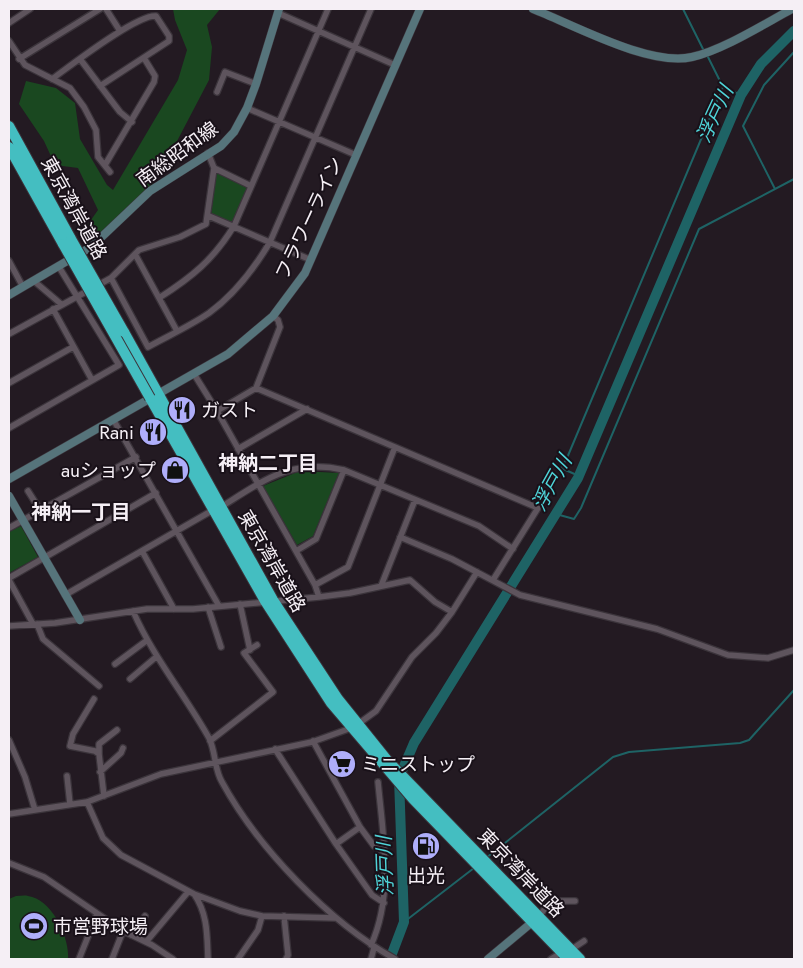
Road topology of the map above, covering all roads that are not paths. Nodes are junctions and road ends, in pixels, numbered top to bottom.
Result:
1 (30, 9) edge
2 (100, 9) edge
3 (106, 9) edge
4 (328, 9) edge
5 (371, 9) edge
6 (420, 9) edge
7 (532, 9) edge
8 (792, 9) edge
9 (278, 11) edge
10 (9, 23) edge
11 (120, 31) junction
12 (319, 31) junction
13 (9, 41) edge
14 (354, 47) junction
15 (144, 58) junction
16 (19, 59) junction
17 (80, 59) junction
18 (395, 65) junction
19 (52, 79) junction
20 (256, 84) junction
21 (100, 86) junction
22 (217, 92) dead end
23 (247, 108) junction
24 (132, 122) junction
25 (279, 122) junction
26 (9, 126) edge
27 (316, 138) junction
28 (9, 147) edge
29 (208, 153) junction
30 (356, 155) junction
31 (105, 165) junction
32 (214, 168) junction
33 (110, 172) dead end
34 (251, 186) junction
35 (208, 216) junction
36 (234, 226) junction
37 (67, 241) junction
38 (270, 242) junction
39 (135, 254) junction
40 (311, 260) junction
41 (9, 261) edge
42 (59, 268) junction
43 (11, 272) edge
44 (111, 278) junction
45 (34, 281) junction
46 (23, 287) junction
47 (9, 295) edge
48 (78, 296) junction
49 (159, 298) junction
50 (62, 304) junction
51 (53, 309) junction
52 (273, 316) junction
53 (176, 331) junction
54 (9, 334) edge
55 (73, 348) junction
56 (194, 374) junction
57 (92, 380) junction
58 (9, 383) edge
59 (256, 388) junction
60 (154, 396) junction
61 (307, 409) junction
62 (217, 411) junction
63 (112, 419) junction
64 (9, 428) edge
65 (395, 447) junction
66 (238, 449) junction
67 (136, 457) junction
68 (344, 470) junction
69 (9, 479) edge
70 (258, 484) junction
71 (380, 484) junction
72 (28, 491) dead end
73 (156, 493) junction
74 (9, 496) edge
75 (415, 500) junction
76 (217, 508) junction
77 (40, 510) junction
78 (22, 520) junction
79 (9, 528) edge
80 (177, 531) junction
81 (400, 538) junction
82 (513, 549) junction
83 (296, 550) junction
84 (142, 551) junction
85 (44, 557) junction
86 (477, 572) junction
87 (9, 579) edge
88 (495, 581) junction
89 (315, 585) junction
90 (381, 586) junction
91 (65, 595) junction
92 (319, 597) junction
93 (269, 601) junction
94 (240, 604) junction
95 (219, 606) junction
96 (208, 607) junction
97 (174, 609) junction
98 (133, 611) junction
99 (452, 612) junction
100 (80, 620) junction
101 (35, 624) junction
102 (9, 626) edge
103 (146, 641) junction
104 (257, 646) dead end
105 (221, 647) dead end
106 (250, 650) junction
107 (794, 650) edge
108 (156, 657) junction
109 (115, 664) dead end
110 (130, 679) dead end
111 (99, 686) dead end
112 (94, 700) dead end
113 (355, 726) junction
114 (117, 730) dead end
115 (9, 740) edge
116 (210, 741) junction
117 (313, 741) junction
118 (123, 748) dead end
119 (275, 749) junction
120 (99, 754) junction
121 (215, 761) junction
122 (100, 772) junction
123 (67, 776) dead end
124 (378, 782) dead end
125 (104, 796) junction
126 (88, 802) junction
127 (70, 804) junction
128 (36, 810) junction
129 (9, 814) edge
130 (360, 827) junction
131 (336, 844) junction
132 (385, 852) junction
133 (9, 863) edge
134 (191, 893) junction
135 (575, 901) dead end
136 (384, 903) junction
137 (97, 914) junction
138 (145, 916) dead end
139 (262, 916) junction
140 (284, 916) junction
141 (336, 918) junction
142 (535, 919) junction
143 (123, 931) junction
144 (131, 935) junction
145 (584, 941) dead end
146 (146, 942) junction
147 (373, 947) junction
148 (575, 947) dead end
149 (78, 959) edge
150 (112, 959) edge
151 (174, 959) edge
152 (208, 959) edge
153 (238, 959) edge
154 (286, 959) edge
155 (371, 959) edge
156 (394, 959) edge
157 (488, 959) edge
158 (568, 959) edge
159 (580, 959) edge

1 - 10 street
2 - 16 street
3 - 11 street
4 - 12 street
5 - 14 street
6 - 18 street, フラワーライン
7 - 8 street
9 - 12 street
9 - 20 street, 南総昭和線
11 - 15 street
11 - 17 street
12 - 14 street
12 - 25 street
13 - 16 street
14 - 18 street
14 - 27 street
15 - 21 street
15 - 24 street
16 - 19 street
17 - 19 street
17 - 21 street
18 - 30 street, フラワーライン
19 - 31 street
20 - 22 street
20 - 23 street, 南総昭和線
21 - 24 street
23 - 25 street
23 - 29 street, 南総昭和線
24 - 31 street
25 - 27 street
25 - 34 street
26 - 37 highway, 東京湾岸道路
27 - 30 street
27 - 38 street
28 - 37 highway, 東京湾岸道路
29 - 32 street
29 - 42 street, 南総昭和線
30 - 40 street, フラワーライン
31 - 33 street
32 - 34 street
32 - 35 street
34 - 36 street
35 - 36 street
35 - 39 street
36 - 38 street
36 - 49 street
37 - 60 highway, 東京湾岸道路, bridge
38 - 40 street
38 - 53 street
39 - 44 street
39 - 49 street
40 - 52 street, フラワーライン
41 - 43 street
42 - 45 street, 南総昭和線
42 - 48 street
43 - 46 street
44 - 48 street
44 - 53 street
45 - 46 street, 南総昭和線
45 - 50 street
46 - 47 street, 南総昭和線
48 - 50 street
48 - 57 street
49 - 53 street
50 - 51 street
51 - 54 street
51 - 55 street
52 - 56 street, フラワーライン
52 - 59 street
55 - 57 street
55 - 58 street
56 - 60 street, フラワーライン
56 - 62 street
57 - 64 street
59 - 61 street
59 - 62 street
60 - 63 street, フラワーライン
60 - 76 highway, 東京湾岸道路
61 - 65 street
61 - 66 street
62 - 66 street
63 - 67 street
63 - 69 street, フラワーライン
65 - 71 street
65 - 82 street
66 - 70 street
67 - 73 street
67 - 77 street
68 - 70 street
68 - 71 street
68 - 83 street
70 - 76 street
70 - 83 street
71 - 75 street
71 - 89 street
72 - 77 street
73 - 80 street
73 - 85 street
74 - 78 street
75 - 81 street
75 - 82 street
76 - 80 street
76 - 93 highway, 東京湾岸道路
77 - 78 street
78 - 79 street
78 - 85 street
80 - 84 street
80 - 95 street
81 - 86 street
81 - 90 street
82 - 88 street
83 - 89 street
84 - 91 street
84 - 97 street
85 - 87 street
85 - 91 street
86 - 88 street
86 - 99 street
87 - 101 street
88 - 107 street
89 - 92 street
90 - 92 street
90 - 99 street
91 - 100 street
92 - 93 street
93 - 94 street
93 - 113 highway, 東京湾岸道路
94 - 95 street
94 - 106 street
95 - 96 street
96 - 97 street
96 - 105 street
97 - 98 street
98 - 100 street
98 - 103 street
99 - 113 street
100 - 101 street
101 - 102 street
101 - 111 street
103 - 108 street
103 - 109 street
104 - 106 street
106 - 116 street
108 - 110 street
108 - 116 street
112 - 120 street
113 - 117 street
113 - 142 highway, 東京湾岸道路
114 - 120 street
115 - 128 street
116 - 121 street
117 - 119 street
117 - 130 street
118 - 122 street
119 - 121 street
119 - 131 street
120 - 122 street
121 - 125 street
121 - 141 street
122 - 125 street
123 - 127 street
124 - 132 street
125 - 126 street
126 - 127 street
126 - 134 street
127 - 128 street
128 - 129 street
130 - 131 street
130 - 132 street
131 - 136 street
132 - 136 street
133 - 137 street
134 - 139 street
134 - 146 street
134 - 152 street
135 - 142 street
136 - 147 street
137 - 143 street
137 - 149 street
138 - 144 street
139 - 140 street
139 - 153 street
140 - 141 street
140 - 154 street
141 - 147 street
142 - 157 street
142 - 158 highway, 東京湾岸道路
142 - 159 highway, 東京湾岸道路
143 - 144 street
143 - 150 street
144 - 146 street
145 - 148 street
146 - 151 street
147 - 155 street
147 - 156 street

